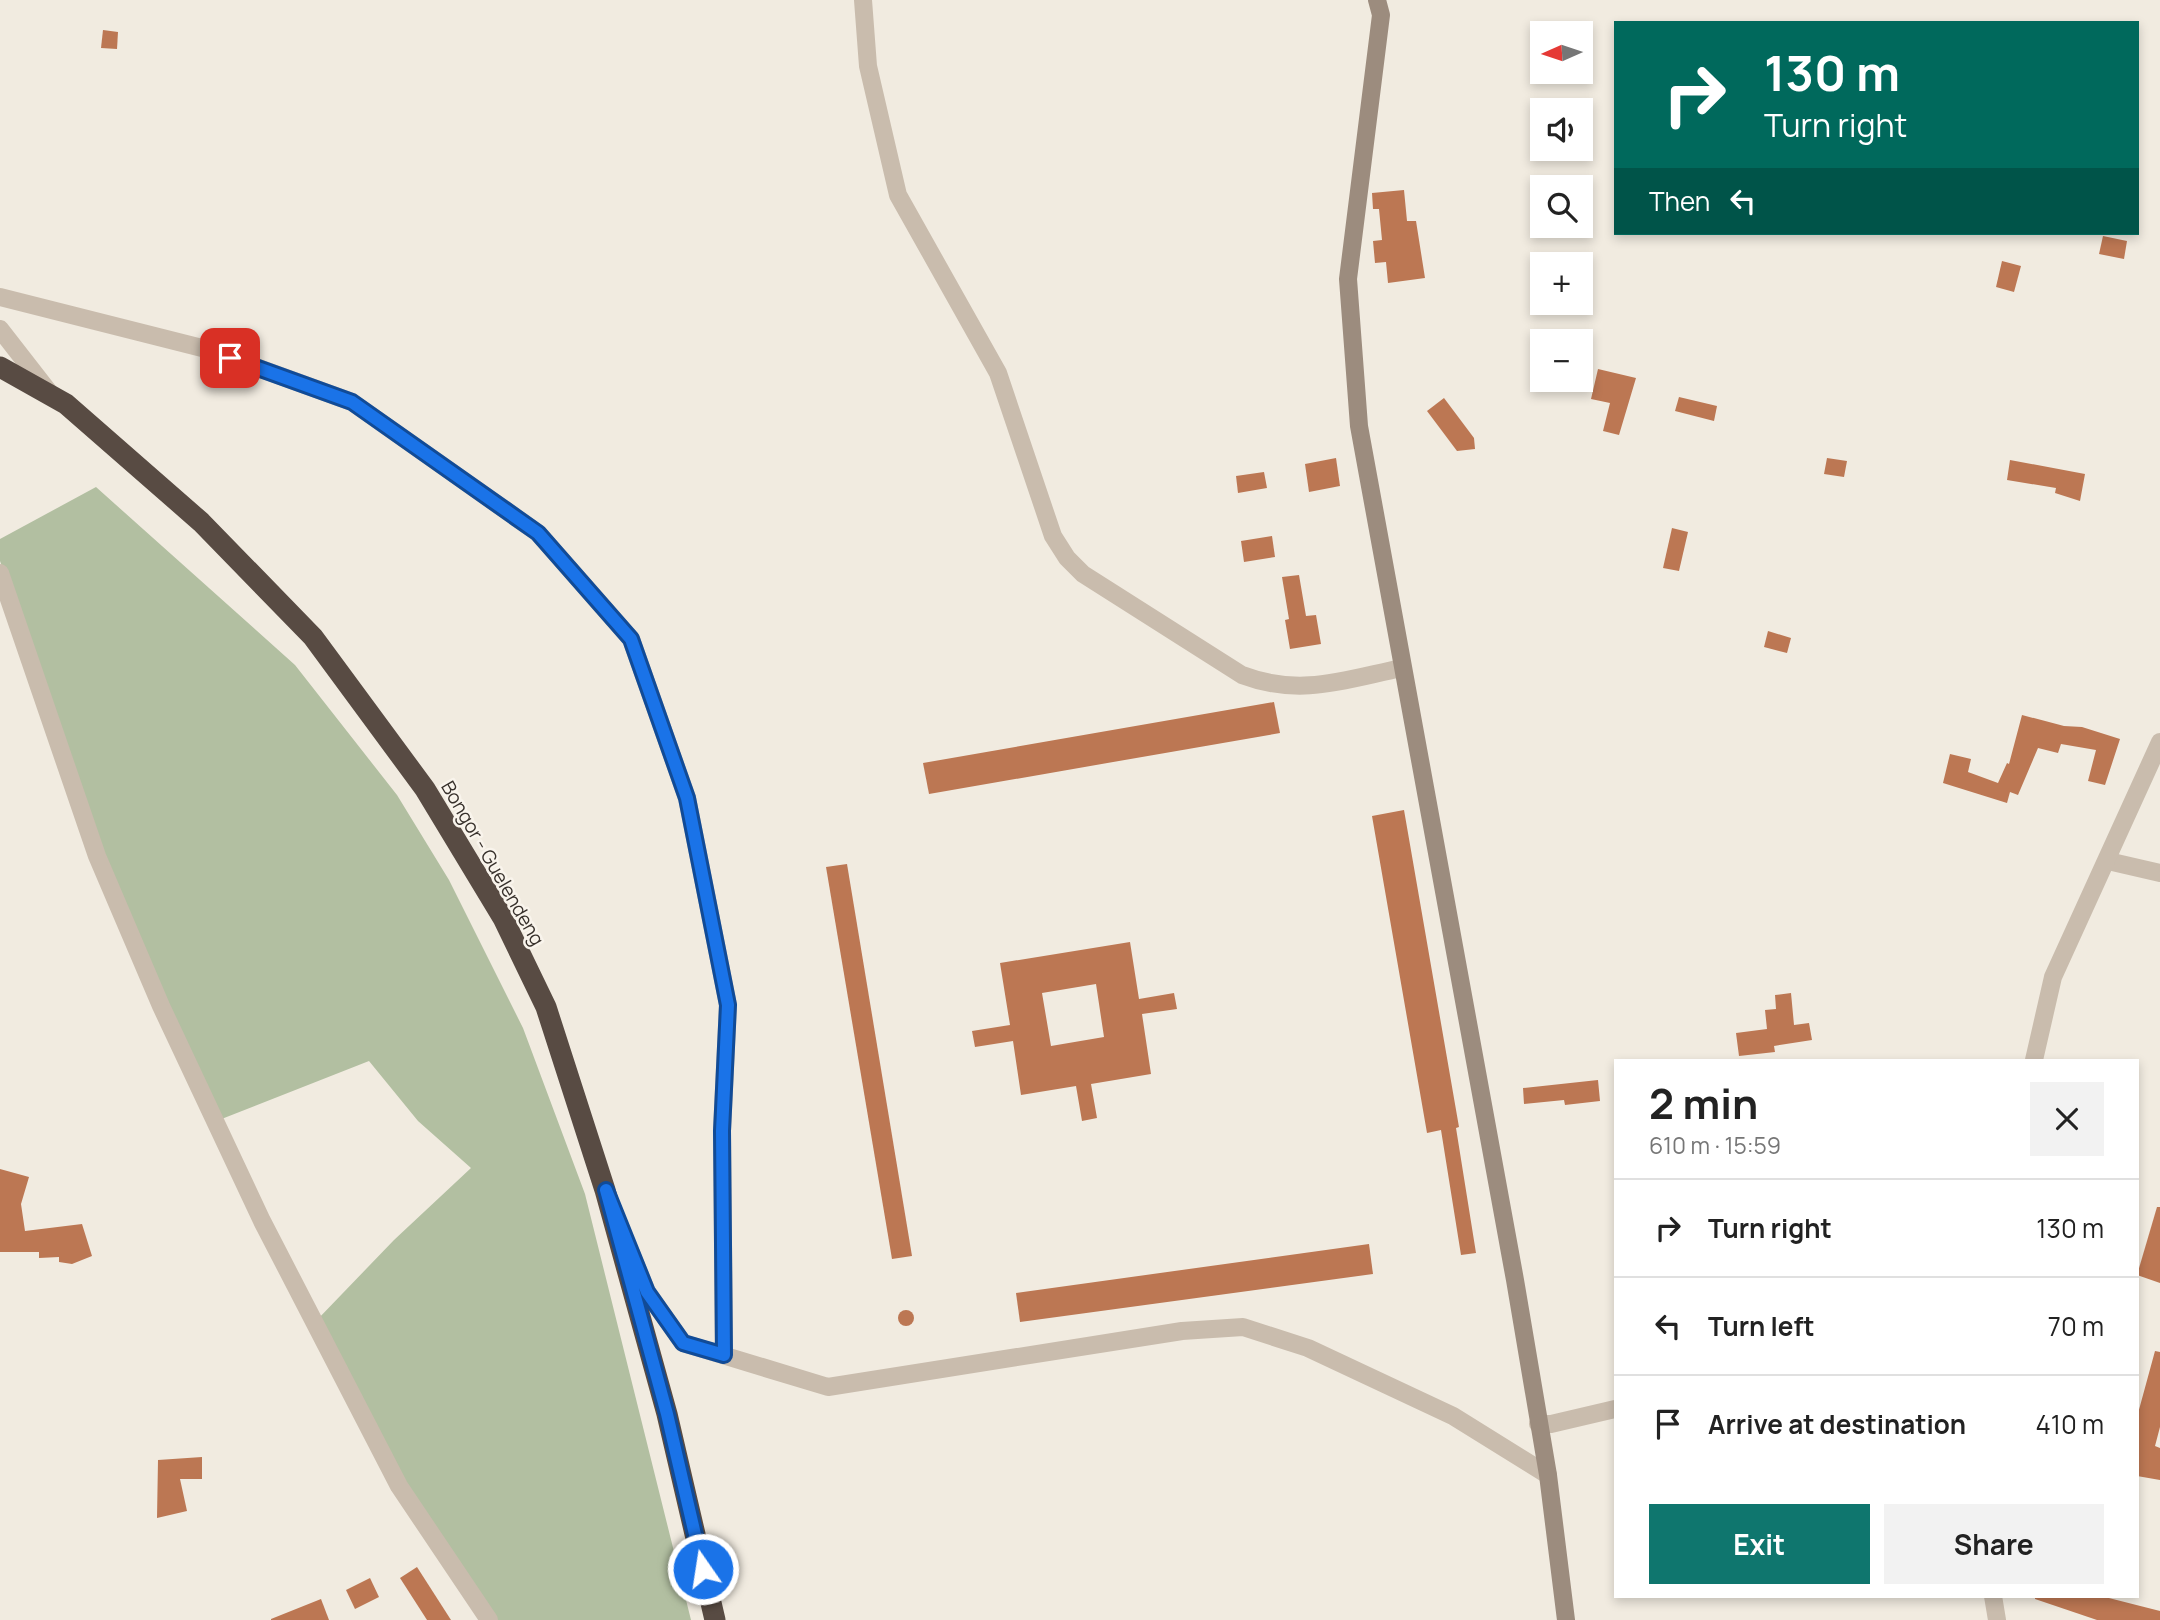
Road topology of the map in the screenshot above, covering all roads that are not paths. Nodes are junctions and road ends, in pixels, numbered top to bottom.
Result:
1 (863, 0) edge
2 (1377, 0) edge
3 (0, 297) edge
4 (0, 329) edge
5 (0, 367) edge
6 (52, 396) junction
7 (0, 573) edge
8 (1402, 668) junction
9 (2160, 742) edge
10 (2108, 861) junction
11 (2160, 873) edge
12 (2035, 1059) edge
13 (606, 1190) junction
14 (724, 1355) junction
15 (1614, 1409) edge
16 (1538, 1424) junction
17 (1548, 1475) junction
18 (1993, 1598) edge
19 (489, 1620) edge
20 (715, 1620) edge
21 (1566, 1620) edge
22 (1997, 1620) edge

1 - 8 street
2 - 8 street
3 - 14 street
4 - 6 street
5 - 6 highway, Bongor - Guelendeng
6 - 13 highway, Bongor - Guelendeng
7 - 19 street
8 - 16 street
9 - 10 street
10 - 11 street
10 - 12 street
13 - 14 street
13 - 20 highway, Bongor - Guelendeng
14 - 17 street
15 - 16 street
16 - 17 street
17 - 21 street
18 - 22 street

